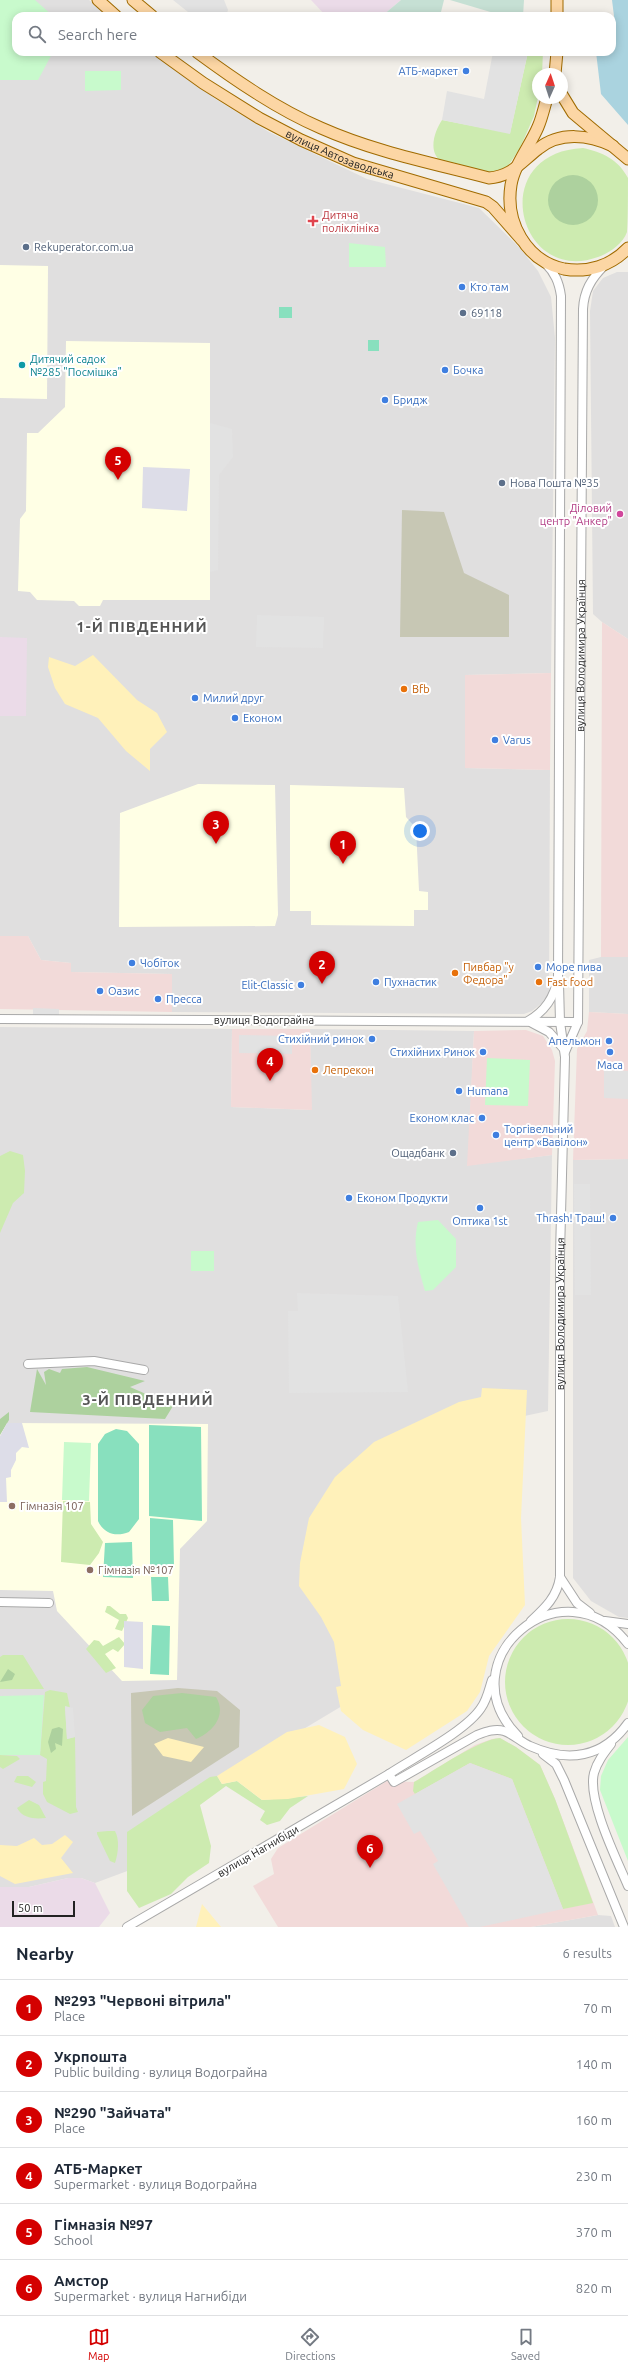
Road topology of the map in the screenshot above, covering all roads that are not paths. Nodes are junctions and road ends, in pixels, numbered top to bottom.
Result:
1 (98, 0) edge
2 (133, 0) edge
3 (557, 0) edge
4 (112, 12) edge
5 (147, 12) edge
6 (557, 12) edge
7 (167, 56) edge
8 (202, 56) edge
9 (557, 56) edge
10 (555, 68) edge
11 (545, 104) edge
12 (568, 104) edge
13 (613, 146) junction
14 (628, 159) edge
15 (518, 167) junction
16 (522, 240) junction
17 (628, 248) edge
18 (541, 260) junction
19 (623, 260) edge
20 (606, 265) junction
21 (558, 978) junction
22 (0, 1019) edge
23 (528, 1021) junction
24 (560, 1022) junction
25 (578, 1022) junction
26 (565, 1052) junction
27 (28, 1364) dead end
28 (144, 1370) dead end
29 (560, 1577) junction
30 (0, 1602) edge
31 (49, 1603) dead end
32 (531, 1621) junction
33 (604, 1621) junction
34 (628, 1624) edge
35 (628, 1644) edge
36 (494, 1675) junction
37 (628, 1723) edge
38 (612, 1742) junction
39 (529, 1745) junction
40 (389, 1774) junction
41 (628, 1886) edge
42 (127, 1927) edge
43 (624, 1927) edge

1 - 4 main road
2 - 5 main road
3 - 6 main road
7 - 16 main road, вулиця Автозаводська
8 - 15 main road, вулиця Автозаводська
9 - 10 main road
11 - 15 main road, вулиця Володимира Українця
12 - 13 main road
13 - 14 main road
13 - 15 main road, вулиця Володимира Українця
15 - 16 main road, вулиця Володимира Українця
16 - 18 main road, вулиця Володимира Українця
17 - 19 main road, вулиця Володимира Українця
18 - 20 main road, вулиця Володимира Українця
18 - 21 street, вулиця Володимира Українця
19 - 20 main road, вулиця Володимира Українця
20 - 25 street, вулиця Володимира Українця
21 - 23 street
21 - 24 street, вулиця Володимира Українця
22 - 23 street, вулиця Водограйна
23 - 24 street, вулиця Водограйна
23 - 26 street
24 - 25 street, вулиця Водограйна
24 - 26 street, вулиця Володимира Українця
25 - 26 street, вулиця Володимира Українця
26 - 29 street, вулиця Володимира Українця
27 - 28 street
29 - 32 street, вулиця Володимира Українця
29 - 33 street, вулиця Володимира Українця
30 - 31 street
32 - 33 street, вулиця Володимира Українця
32 - 36 street, вулиця Володимира Українця
33 - 34 street
33 - 35 street, вулиця Володимира Українця
36 - 39 street, вулиця Володимира Українця
36 - 40 street, вулиця Нагнибіди
37 - 38 street, вулиця Володимира Українця
38 - 39 street, вулиця Володимира Українця
38 - 41 street, вулиця Володимира Українця
39 - 40 street
39 - 43 street, вулиця Володимира Українця
40 - 42 street, вулиця Нагнибіди

